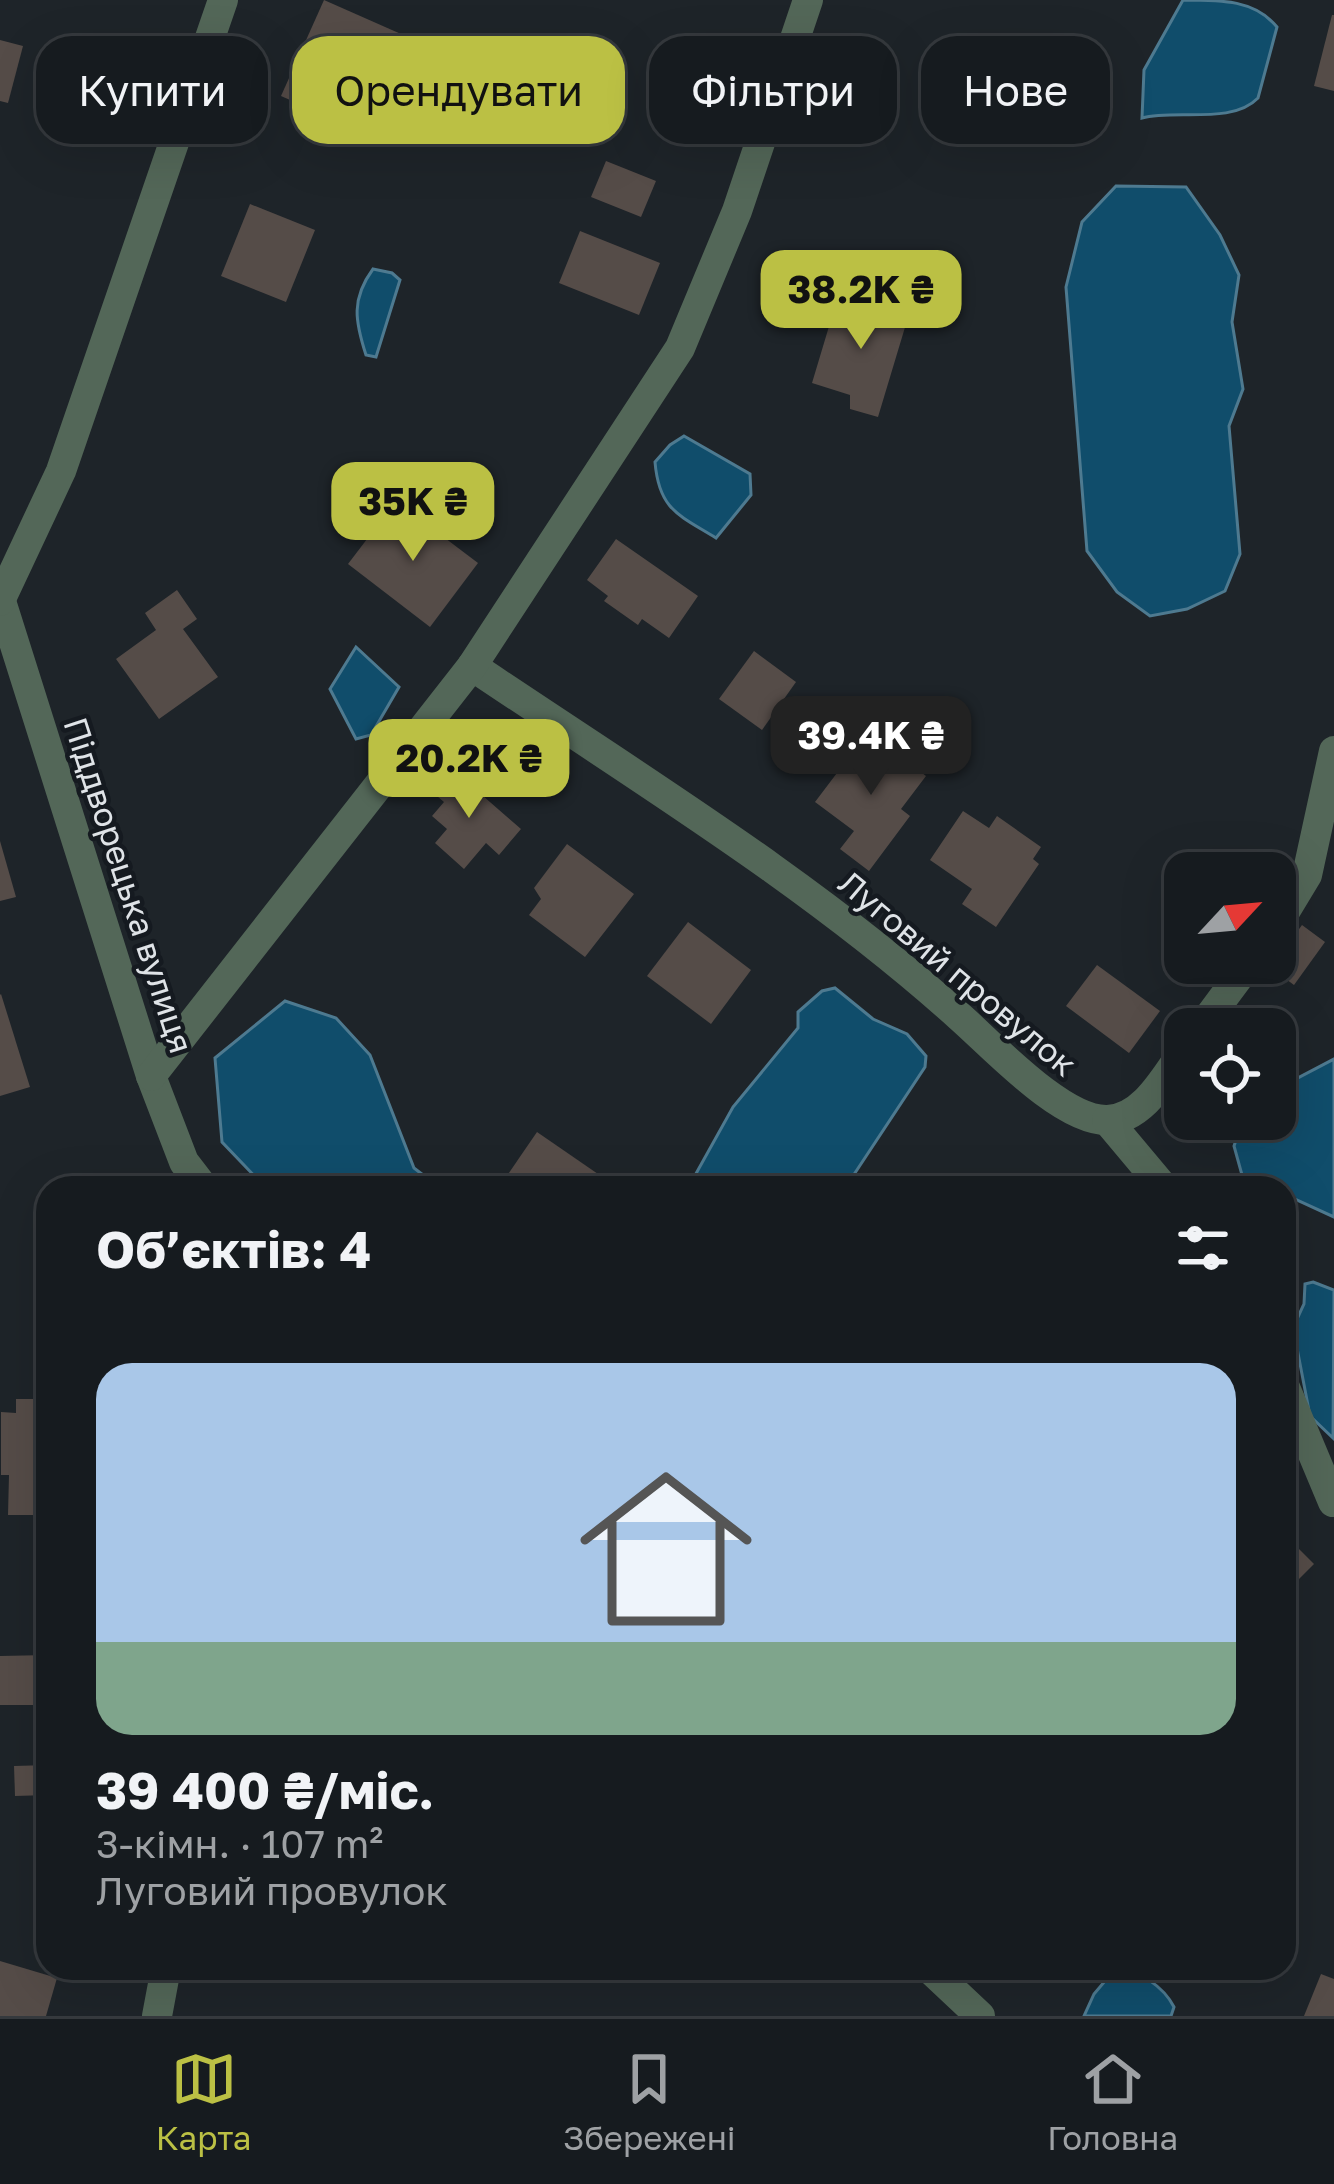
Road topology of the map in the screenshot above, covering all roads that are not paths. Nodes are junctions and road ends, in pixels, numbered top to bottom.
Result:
1 (223, 0) edge
2 (808, 0) edge
3 (0, 600) edge
4 (472, 666) junction
5 (1334, 751) edge
6 (1296, 893) edge
7 (151, 1076) junction
8 (1164, 1077) edge
9 (1107, 1120) junction
10 (195, 1176) edge
11 (1154, 1176) edge
12 (1296, 1414) edge
13 (1333, 1502) edge
14 (164, 1980) edge
15 (942, 1980) edge
16 (157, 2016) edge
17 (980, 2016) edge

1 - 3 street
2 - 4 street
3 - 7 street, Піддворецька вулиця
4 - 7 street
4 - 9 street, Луговий провулок
5 - 6 street
7 - 10 street, Піддворецька вулиця
8 - 9 street
9 - 11 street, Луговий провулок
12 - 13 street
14 - 16 street
15 - 17 street

